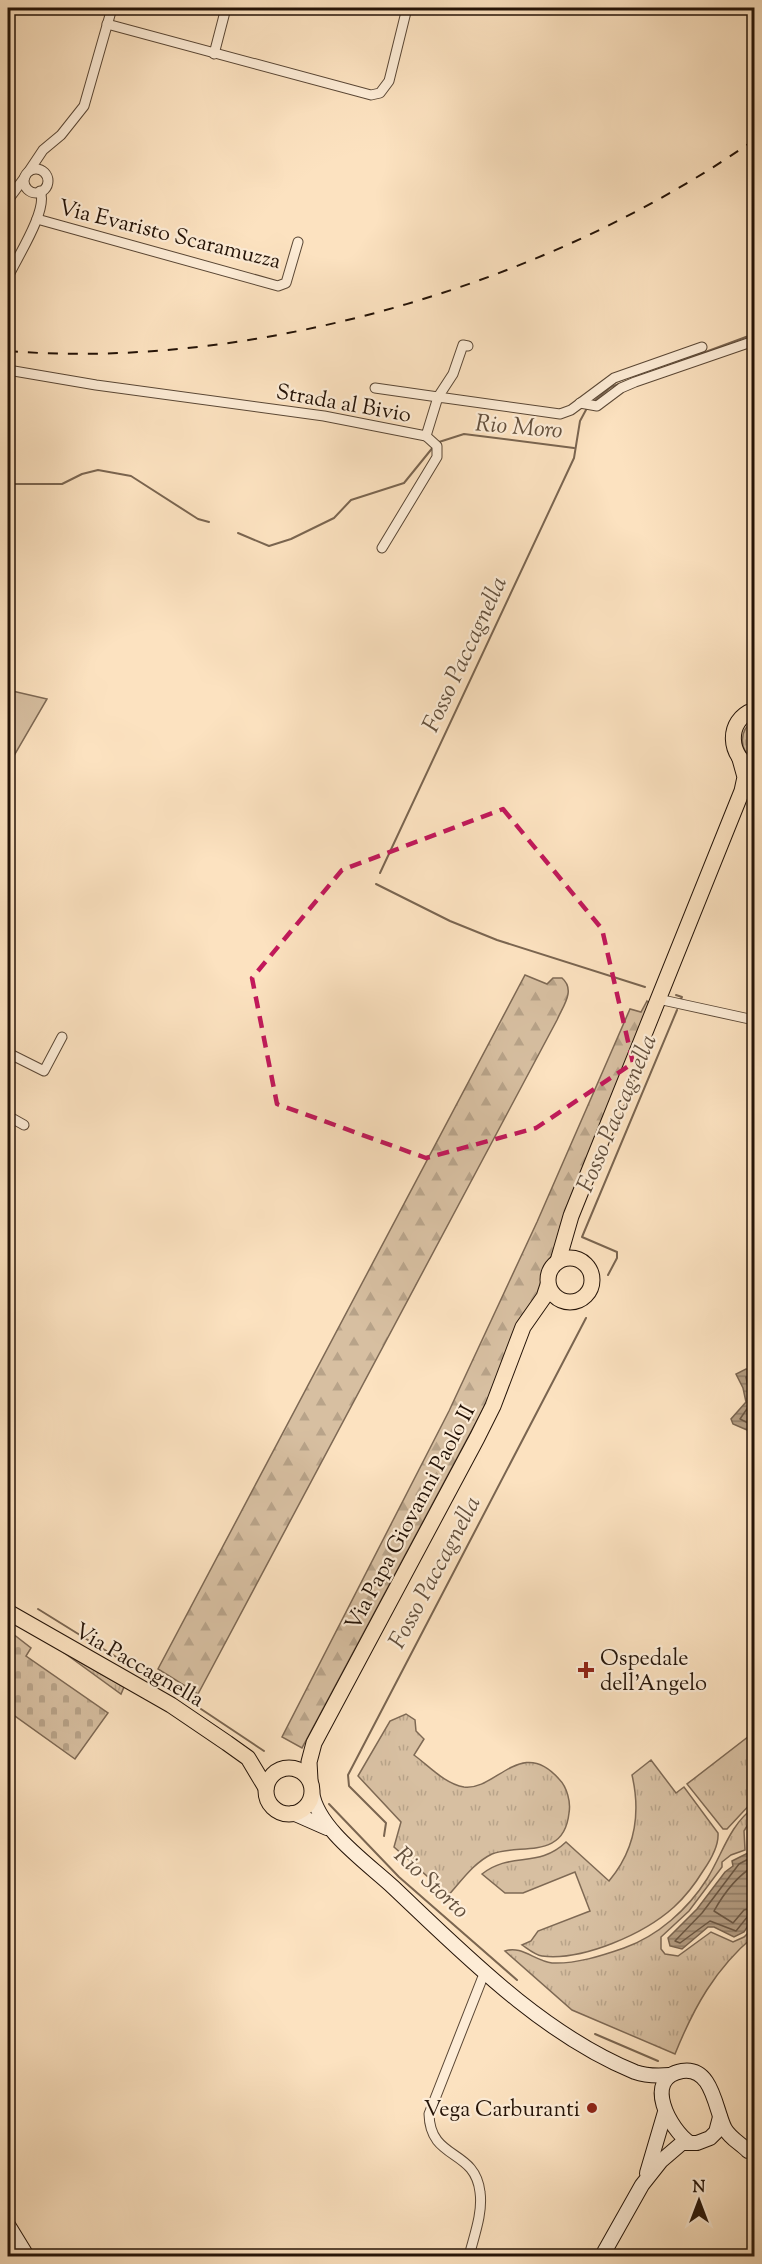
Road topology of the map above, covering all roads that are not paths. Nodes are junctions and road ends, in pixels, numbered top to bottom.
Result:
1 (112, 8) edge
2 (226, 8) edge
3 (407, 8) edge
4 (107, 24) junction
5 (214, 54) junction
6 (43, 150) junction
7 (43, 172) junction
8 (27, 174) junction
9 (29, 190) junction
10 (40, 191) junction
11 (10, 196) edge
12 (37, 219) junction
13 (298, 242) dead end
14 (8, 278) edge
15 (754, 341) edge
16 (468, 346) dead end
17 (702, 347) dead end
18 (8, 370) edge
19 (375, 388) dead end
20 (438, 397) junction
21 (585, 404) junction
22 (432, 441) junction
23 (382, 548) dead end
24 (754, 710) edge
25 (740, 759) junction
26 (754, 769) edge
27 (754, 779) edge
28 (742, 792) junction
29 (658, 999) junction
30 (754, 1020) edge
31 (62, 1038) dead end
32 (8, 1053) edge
33 (8, 1116) edge
34 (24, 1125) dead end
35 (568, 1224) junction
36 (578, 1260) junction
37 (558, 1261) junction
38 (548, 1285) junction
39 (562, 1301) junction
40 (536, 1309) junction
41 (8, 1612) edge
42 (314, 1743) junction
43 (248, 1758) junction
44 (284, 1768) junction
45 (311, 1786) junction
46 (266, 1788) junction
47 (293, 1813) junction
48 (333, 1831) junction
49 (487, 1973) junction
50 (636, 2072) junction
51 (670, 2075) junction
52 (663, 2106) junction
53 (720, 2117) junction
54 (696, 2142) junction
55 (751, 2152) edge
56 (642, 2186) junction
57 (8, 2225) edge
58 (27, 2256) edge
59 (469, 2256) edge
60 (602, 2256) edge

1 - 4 street, Via Evaristo Scaramuzza
2 - 5 street
3 - 5 street
4 - 5 street
4 - 6 street, Via Evaristo Scaramuzza
6 - 7 street, Via Evaristo Scaramuzza
6 - 8 street, Via Evaristo Scaramuzza
7 - 8 street, Via Evaristo Scaramuzza
7 - 10 street, Via Evaristo Scaramuzza
8 - 9 street, Via Evaristo Scaramuzza
8 - 11 street, Via Evaristo Scaramuzza
9 - 10 street, Via Evaristo Scaramuzza
9 - 11 street, Via Evaristo Scaramuzza
10 - 12 street, Via Evaristo Scaramuzza
12 - 13 street, Via Evaristo Scaramuzza
12 - 14 street, Via Evaristo Scaramuzza
15 - 21 street
16 - 20 street
17 - 21 street, Strada al Bivio
18 - 22 street, Strada al Bivio
19 - 20 street
20 - 21 street, Strada al Bivio
20 - 22 street, Strada al Bivio
22 - 23 street
24 - 25 main road
25 - 26 main road
25 - 28 main road
27 - 28 main road
28 - 29 main road
29 - 30 street
29 - 35 main road
31 - 32 street
33 - 34 street
35 - 36 main road
35 - 37 main road
36 - 37 main road
36 - 39 main road
37 - 38 main road
38 - 39 main road
38 - 40 main road, Via Papa Giovanni Paolo II
39 - 40 main road
40 - 42 main road, Via Papa Giovanni Paolo II
41 - 43 main road, Via Paccagnella
42 - 44 main road, Via Papa Giovanni Paolo II
42 - 45 main road, Via Papa Giovanni Paolo II
43 - 44 main road, Via Paccagnella
43 - 46 main road, Via Paccagnella
44 - 45 main road
44 - 46 main road
45 - 47 main road
45 - 48 main road
46 - 47 main road
47 - 48 main road
48 - 49 main road
49 - 50 main road
49 - 59 street
50 - 51 main road
50 - 52 main road
51 - 52 main road
51 - 53 main road
52 - 54 main road
52 - 56 main road
53 - 54 main road
53 - 55 main road
54 - 55 main road
54 - 56 main road
56 - 60 main road
57 - 58 main road

